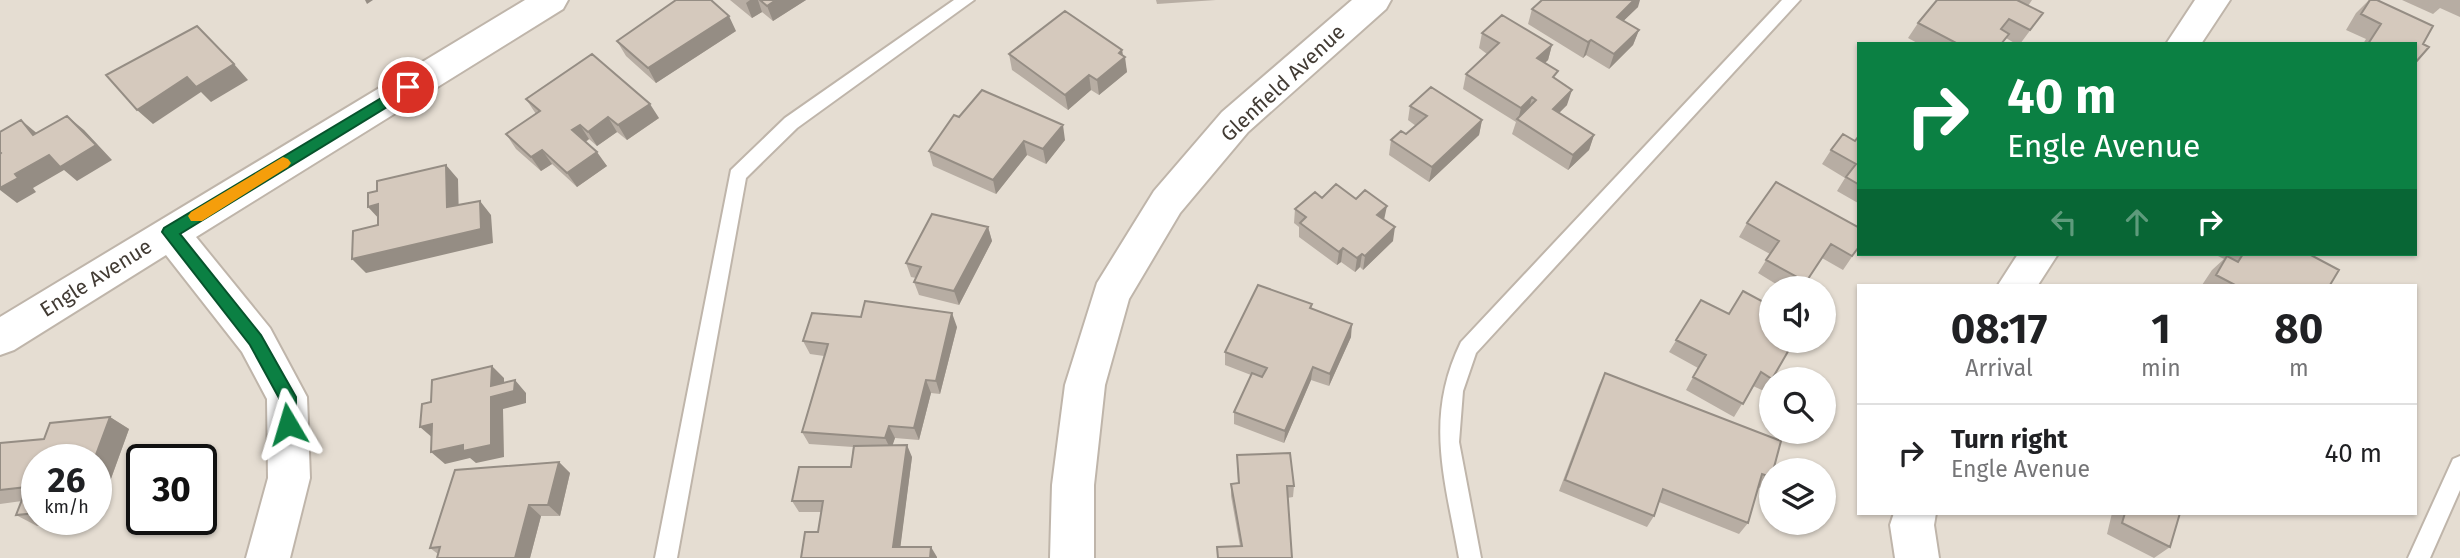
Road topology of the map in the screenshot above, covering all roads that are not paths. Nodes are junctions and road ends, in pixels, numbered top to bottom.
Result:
1 (551, 0) edge
2 (966, 0) edge
3 (1374, 0) edge
4 (1792, 0) edge
5 (2213, 0) edge
6 (2184, 42) edge
7 (170, 232) junction
8 (2038, 256) edge
9 (2018, 284) edge
10 (0, 338) edge
11 (2460, 466) edge
12 (1914, 515) edge
13 (268, 558) edge
14 (666, 558) edge
15 (1072, 558) edge
16 (1470, 558) edge
17 (1917, 558) edge
18 (2419, 558) edge

1 - 7 street, Engle Avenue
2 - 14 lane
3 - 15 street, Glenfield Avenue
4 - 16 lane
5 - 6 street
7 - 10 street, Engle Avenue
7 - 13 street
8 - 9 street
11 - 18 lane
12 - 17 street

